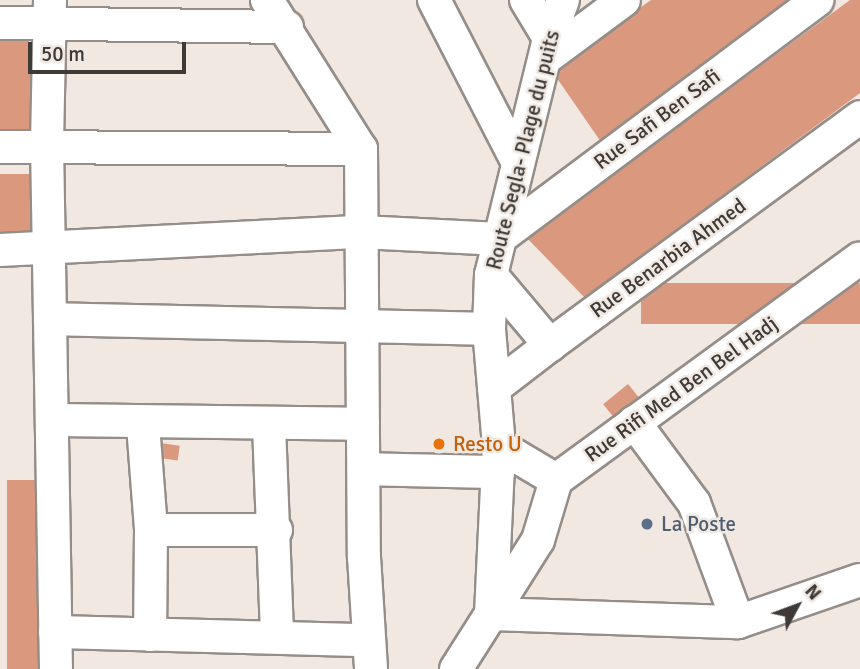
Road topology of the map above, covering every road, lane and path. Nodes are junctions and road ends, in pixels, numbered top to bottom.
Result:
1 (267, 0) edge
2 (434, 0) edge
3 (526, 0) edge
4 (563, 0) edge
5 (624, 0) edge
6 (817, 0) edge
7 (51, 11) edge
8 (0, 23) edge
9 (287, 27) junction
10 (547, 48) junction
11 (860, 117) edge
12 (47, 145) junction
13 (0, 147) edge
14 (360, 149) junction
15 (518, 163) junction
16 (361, 232) junction
17 (498, 239) junction
18 (50, 247) junction
19 (0, 250) edge
20 (860, 258) edge
21 (491, 275) junction
22 (50, 319) junction
23 (362, 326) junction
24 (489, 328) junction
25 (550, 345) junction
26 (494, 388) junction
27 (52, 420) junction
28 (634, 422) junction
29 (363, 424) junction
30 (143, 425) junction
31 (269, 425) junction
32 (498, 459) junction
33 (364, 469) junction
34 (556, 480) junction
35 (151, 530) junction
36 (276, 530) junction
37 (860, 580) edge
38 (491, 614) junction
39 (738, 622) junction
40 (55, 632) junction
41 (150, 635) junction
42 (277, 637) junction
43 (370, 655) edge
44 (56, 669) edge
45 (456, 669) edge

1 - 9 street
2 - 15 street
3 - 10 street
4 - 10 street, Route Segla- Plage du puits
5 - 10 street
6 - 17 street, Rue Safi Ben Safi
7 - 8 street
7 - 9 street
7 - 12 street
9 - 14 street
10 - 15 street, Route Segla- Plage du puits
11 - 25 street, Rue Benarbia Ahmed
12 - 13 street
12 - 14 street
12 - 18 street
14 - 16 street
15 - 17 street, Route Segla- Plage du puits
16 - 17 street
16 - 18 street
16 - 23 street
17 - 21 street, Route Segla- Plage du puits
18 - 19 street
18 - 22 street
20 - 28 street, Rue Rifi Med Ben Bel Hadj
21 - 24 street, Route Segla- Plage du puits
21 - 25 street
22 - 23 street
22 - 27 street
23 - 24 street
23 - 29 street
24 - 26 street, Route Segla- Plage du puits
25 - 26 street, Rue Benarbia Ahmed
26 - 32 street, Route Segla- Plage du puits
27 - 30 street
27 - 40 street
28 - 34 street, Rue Rifi Med Ben Bel Hadj
28 - 39 street
29 - 31 street
29 - 33 street
30 - 31 street
30 - 35 street
31 - 36 street
32 - 33 street
32 - 34 street
32 - 38 street, Route Segla- Plage du puits
33 - 43 street
34 - 38 street
35 - 36 street
35 - 41 street
36 - 42 street
37 - 39 street
38 - 39 street
38 - 45 street, Route Segla- Plage du puits
40 - 41 street
40 - 44 street
41 - 42 street
42 - 43 street

